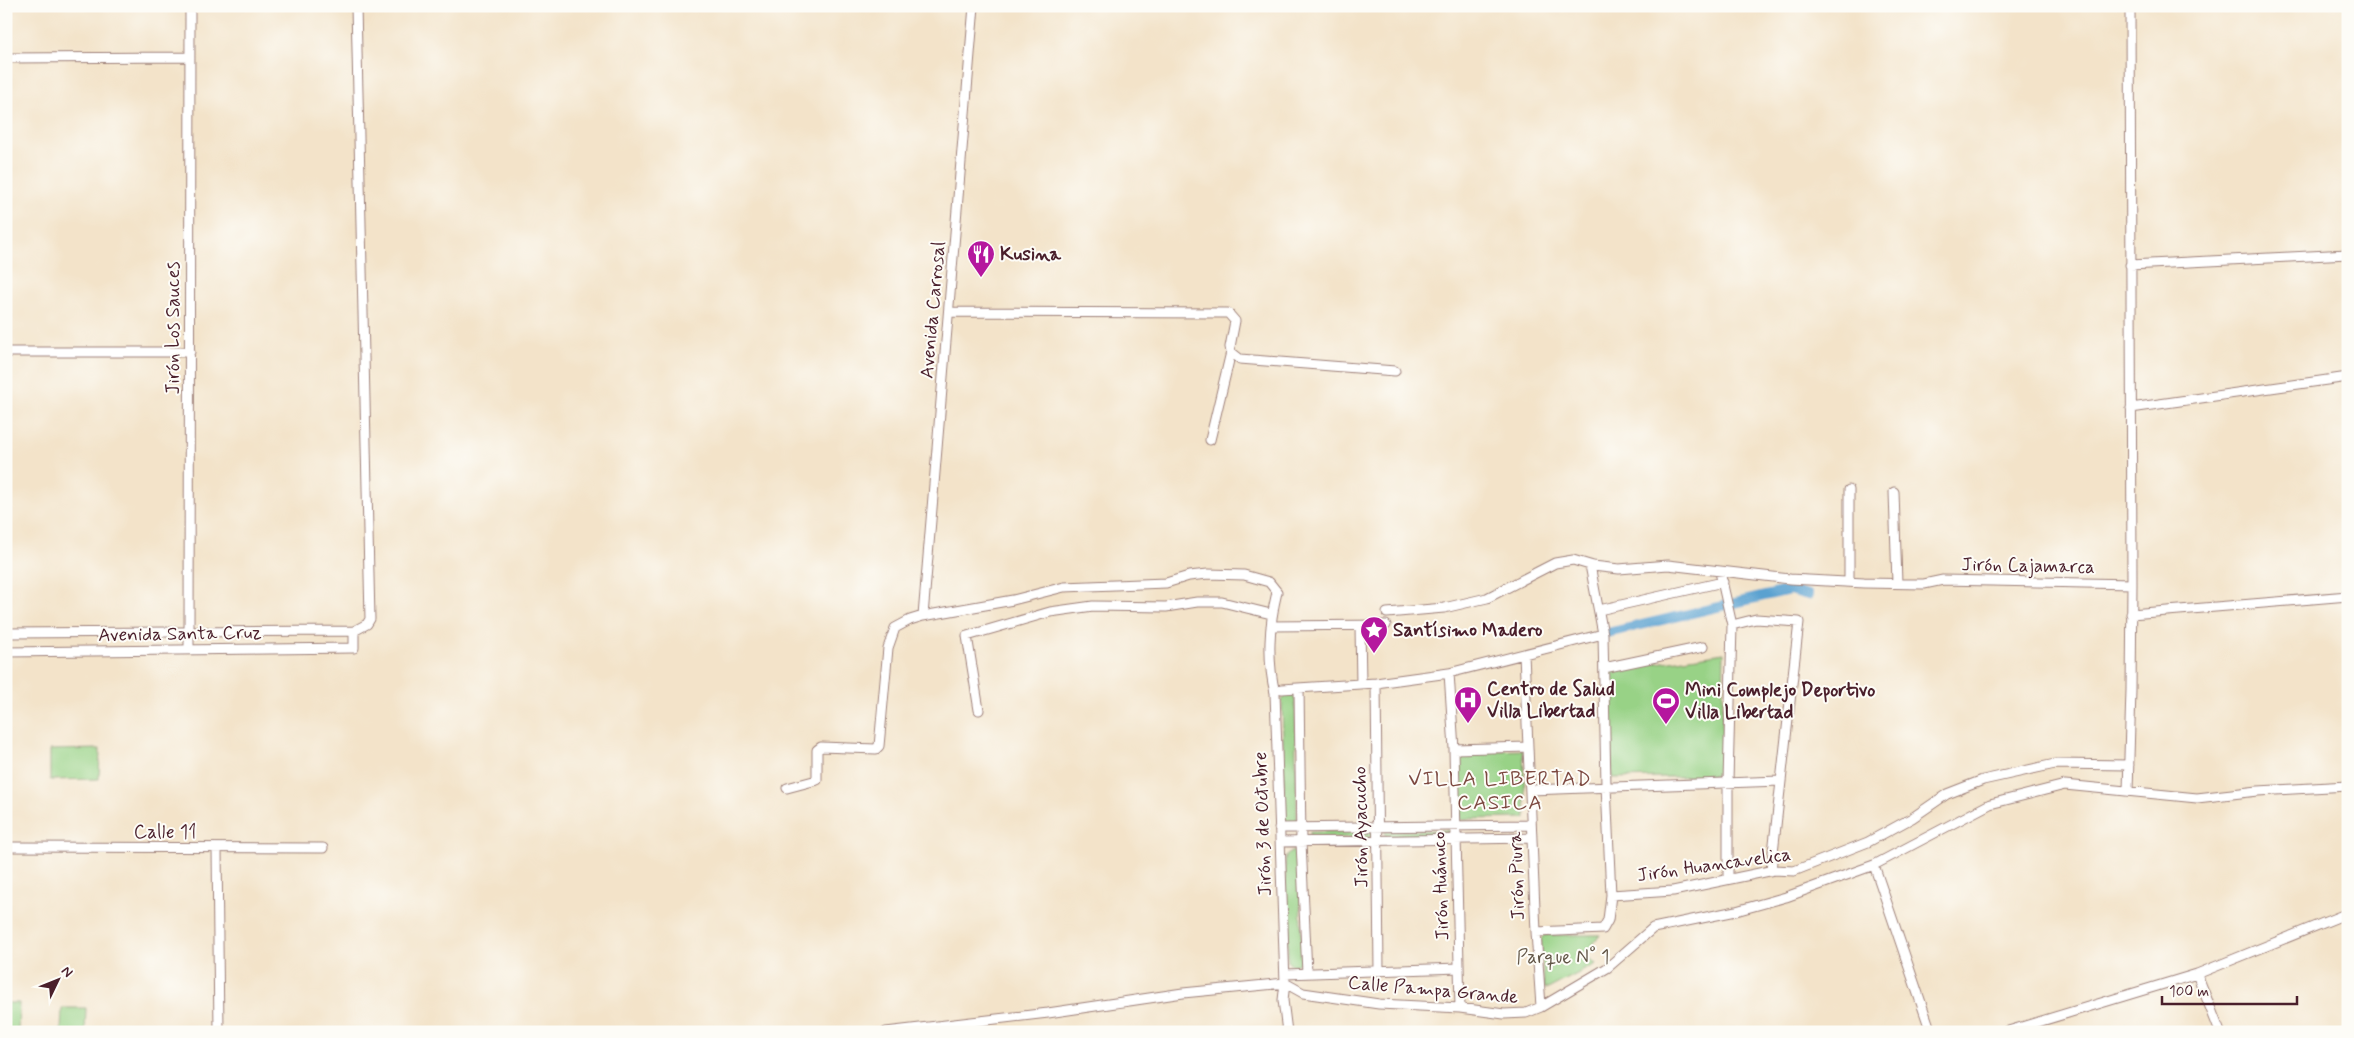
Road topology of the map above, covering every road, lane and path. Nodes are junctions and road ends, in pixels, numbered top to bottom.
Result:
1 (190, 6) edge
2 (356, 6) edge
3 (974, 6) edge
4 (2130, 6) edge
5 (190, 57) junction
6 (6, 58) edge
7 (2348, 254) edge
8 (2130, 265) junction
9 (949, 312) junction
10 (6, 352) edge
11 (190, 352) junction
12 (1230, 352) junction
13 (1395, 371) dead end
14 (2348, 377) edge
15 (2131, 408) junction
16 (1210, 440) dead end
17 (1849, 490) dead end
18 (1894, 492) dead end
19 (1590, 565) junction
20 (1720, 572) junction
21 (1723, 582) junction
22 (1849, 582) junction
23 (1897, 583) junction
24 (2132, 584) junction
25 (2348, 596) edge
26 (1599, 610) junction
27 (1387, 613) dead end
28 (1271, 614) junction
29 (2131, 614) junction
30 (923, 616) junction
31 (1386, 625) dead end
32 (1732, 625) junction
33 (1271, 626) junction
34 (1360, 626) junction
35 (354, 631) junction
36 (189, 632) junction
37 (6, 633) edge
38 (1603, 634) junction
39 (1703, 647) dead end
40 (189, 650) junction
41 (6, 652) edge
42 (1524, 654) junction
43 (1604, 668) junction
44 (1449, 673) junction
45 (1376, 683) junction
46 (1361, 684) junction
47 (1299, 688) junction
48 (1282, 689) dead end
49 (979, 710) dead end
50 (1528, 747) junction
51 (1454, 749) junction
52 (2129, 765) junction
53 (1780, 781) junction
54 (1728, 782) junction
55 (1606, 786) junction
56 (2348, 786) edge
57 (787, 788) dead end
58 (1530, 790) junction
59 (2128, 791) junction
60 (1456, 825) junction
61 (1531, 825) junction
62 (1377, 827) junction
63 (1279, 828) junction
64 (1301, 828) junction
65 (1532, 838) junction
66 (1456, 840) junction
67 (1378, 841) junction
68 (1280, 842) junction
69 (1302, 842) junction
70 (6, 848) edge
71 (323, 848) dead end
72 (217, 849) junction
73 (1874, 865) junction
74 (1770, 870) junction
75 (1728, 878) junction
76 (1610, 895) junction
77 (2348, 913) edge
78 (1536, 932) junction
79 (1460, 968) junction
80 (1379, 971) junction
81 (1307, 973) junction
82 (2197, 974) junction
83 (1285, 978) junction
84 (1541, 1007) junction
85 (1460, 1008) junction
86 (219, 1032) edge
87 (886, 1032) edge
88 (1286, 1032) edge
89 (1931, 1032) edge
90 (2005, 1032) edge
91 (2220, 1032) edge

1 - 5 street, Jirón Los Sauces
2 - 35 street
3 - 9 street, Avenida Carrosal
4 - 8 street
5 - 6 street
5 - 11 street, Jirón Los Sauces
7 - 8 street
8 - 15 street
9 - 12 street
9 - 30 street, Avenida Carrosal
10 - 11 street
11 - 36 street, Jirón Los Sauces
12 - 13 street
12 - 16 street
14 - 15 street
15 - 24 street
17 - 22 street
18 - 23 street
19 - 20 street, Jirón Cajamarca
19 - 26 street
19 - 27 street, Jirón Cajamarca
20 - 21 street
20 - 22 street, Jirón Cajamarca
21 - 26 street
21 - 32 street
22 - 23 street, Jirón Cajamarca
23 - 24 street, Jirón Cajamarca
24 - 29 street
25 - 29 street
26 - 38 street
28 - 30 street, Jirón 3 de Octubre
28 - 33 street, Jirón 3 de Octubre
28 - 49 street
29 - 52 street
30 - 57 street
31 - 34 street
32 - 53 street
32 - 54 street
33 - 34 street
33 - 63 street, Jirón 3 de Octubre
34 - 46 street
35 - 36 street, Avenida Santa Cruz
35 - 40 street, Avenida Santa Cruz
36 - 37 street, Avenida Santa Cruz
36 - 40 street, Jirón Los Sauces
38 - 42 street
38 - 43 street
39 - 43 street
40 - 41 street, Avenida Santa Cruz
42 - 44 street
42 - 50 street, Jirón Piura
43 - 55 street
44 - 45 street
44 - 51 street, Jirón Huánuco
45 - 46 street
45 - 62 street, Jirón Ayacucho
46 - 47 street
47 - 48 street
47 - 64 street, Jirón 3 de Octubre
50 - 51 street
50 - 58 street, Jirón Piura
51 - 60 street, Jirón Huánuco
52 - 59 street
52 - 74 street, Jirón Huancavelica
53 - 54 street
53 - 74 street
54 - 55 street
54 - 75 street
55 - 58 street
55 - 76 street
56 - 59 street, Calle Pampa Grande
58 - 61 street, Jirón Piura
59 - 73 street, Calle Pampa Grande
60 - 61 street
60 - 62 street
60 - 66 street, Jirón Huánuco
61 - 65 street, Jirón Piura
62 - 64 street
62 - 67 street, Jirón Ayacucho
63 - 64 street
63 - 68 street, Jirón 3 de Octubre
64 - 69 street, Jirón 3 de Octubre
65 - 66 street
65 - 78 street, Jirón Piura
66 - 67 street
66 - 79 street, Jirón Huánuco
67 - 69 street
67 - 80 street, Jirón Ayacucho
68 - 69 street
68 - 83 street, Jirón 3 de Octubre
69 - 81 street, Jirón 3 de Octubre
70 - 72 street, Calle 11
71 - 72 street, Calle 11
72 - 86 street
73 - 84 street, Calle Pampa Grande
73 - 89 street
74 - 75 street, Jirón Huancavelica
75 - 76 street, Jirón Huancavelica
76 - 78 street
77 - 82 street
78 - 84 street, Jirón Piura
79 - 80 street
79 - 85 street, Jirón Huánuco
80 - 81 street
81 - 83 street
82 - 90 street
82 - 91 street
83 - 85 street, Calle Pampa Grande
83 - 87 street
83 - 88 street, Jirón 3 de Octubre
84 - 85 street, Calle Pampa Grande

